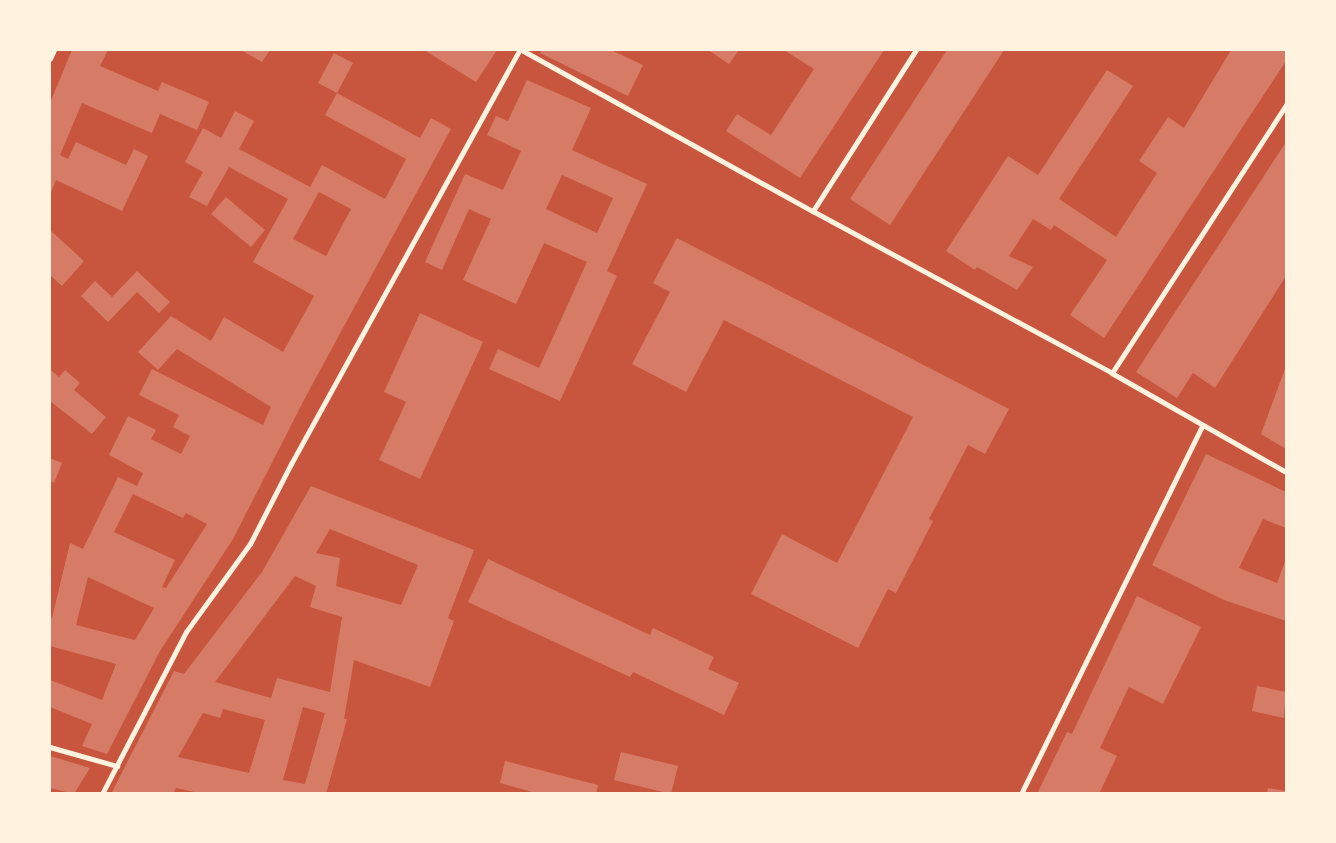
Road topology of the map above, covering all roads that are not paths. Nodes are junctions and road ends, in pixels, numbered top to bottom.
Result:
1 (54, 50) edge
2 (521, 50) edge
3 (916, 50) edge
4 (50, 59) edge
5 (1287, 105) edge
6 (813, 212) junction
7 (1113, 373) junction
8 (1202, 426) junction
9 (1287, 472) edge
10 (50, 747) edge
11 (117, 766) junction
12 (102, 794) edge
13 (1021, 794) edge

1 - 4 lane
2 - 6 lane
2 - 11 lane
3 - 6 lane
5 - 7 lane
6 - 7 lane
7 - 8 lane
8 - 9 lane
8 - 13 lane
10 - 11 lane
11 - 12 lane

